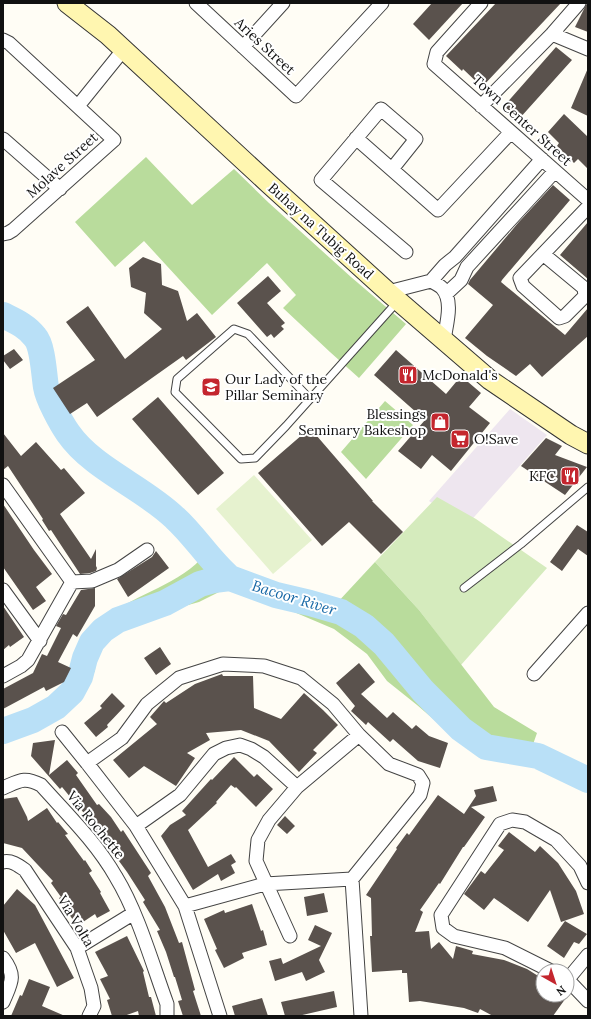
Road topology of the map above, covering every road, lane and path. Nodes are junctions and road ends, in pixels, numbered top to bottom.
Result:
1 (67, 3) edge
2 (196, 3) edge
3 (283, 3) edge
4 (382, 3) edge
5 (481, 3) edge
6 (579, 3) edge
7 (552, 34) junction
8 (3, 40) edge
9 (243, 47) junction
10 (124, 49) junction
11 (588, 49) edge
12 (78, 106) junction
13 (481, 106) junction
14 (511, 132) junction
15 (356, 138) junction
16 (3, 139) edge
17 (542, 159) junction
18 (392, 169) junction
19 (555, 171) junction
20 (60, 189) junction
21 (588, 200) edge
22 (588, 207) edge
23 (8, 232) edge
24 (406, 252) dead end
25 (543, 254) junction
26 (431, 281) junction
27 (446, 294) junction
28 (393, 296) junction
29 (444, 340) junction
30 (310, 399) junction
31 (588, 444) edge
32 (3, 485) edge
33 (588, 487) edge
34 (147, 550) dead end
35 (72, 582) junction
36 (464, 588) dead end
37 (3, 590) edge
38 (588, 613) edge
39 (40, 641) junction
40 (534, 674) dead end
41 (3, 676) edge
42 (62, 732) dead end
43 (359, 735) junction
44 (86, 763) junction
45 (297, 787) junction
46 (3, 788) edge
47 (136, 826) junction
48 (3, 862) edge
49 (352, 879) junction
50 (588, 883) edge
51 (265, 884) junction
52 (185, 906) junction
53 (134, 913) junction
54 (290, 936) dead end
55 (77, 948) junction
56 (588, 955) edge
57 (3, 958) edge
58 (535, 963) edge
59 (575, 970) edge
60 (575, 987) edge
61 (588, 1001) edge
62 (3, 1002) edge
63 (89, 1016) edge
64 (167, 1016) edge
65 (220, 1016) edge
66 (361, 1016) edge

1 - 10 main road, Buhay na Tubig Road
2 - 9 street, Aries Street
3 - 9 street
4 - 9 street, Aries Street
5 - 13 street, Town Center Street
6 - 7 street
7 - 11 street
7 - 13 street
8 - 12 street, Molave Street
10 - 12 street
10 - 28 main road, Buhay na Tubig Road
12 - 20 street, Molave Street
13 - 14 street, Town Center Street
14 - 17 street, Town Center Street
14 - 18 street
15 - 18 street
15 - 18 street
15 - 24 street
16 - 20 street
17 - 19 street, Town Center Street
17 - 26 street
19 - 21 street, Town Center Street
19 - 27 street
20 - 23 street, Molave Street
22 - 25 street
25 - 25 street
26 - 27 street
26 - 28 street
27 - 29 street
28 - 29 main road, Buhay na Tubig Road
28 - 30 lane
29 - 31 main road, Buhay na Tubig Road
30 - 30 lane
32 - 35 street
33 - 36 lane
34 - 35 street
35 - 39 street
37 - 39 street
38 - 40 street
39 - 41 street
42 - 44 street
43 - 44 street
43 - 45 street
43 - 49 street
44 - 47 street
45 - 47 street
45 - 51 street
46 - 53 street, Via Rochette
47 - 52 street
48 - 55 street, Via Volta
49 - 51 street
49 - 66 street
50 - 58 street
51 - 52 street
51 - 54 street
52 - 65 street
53 - 55 street
53 - 64 street, Via Rochette
55 - 63 street, Via Volta
56 - 59 street
57 - 62 street
60 - 61 street

